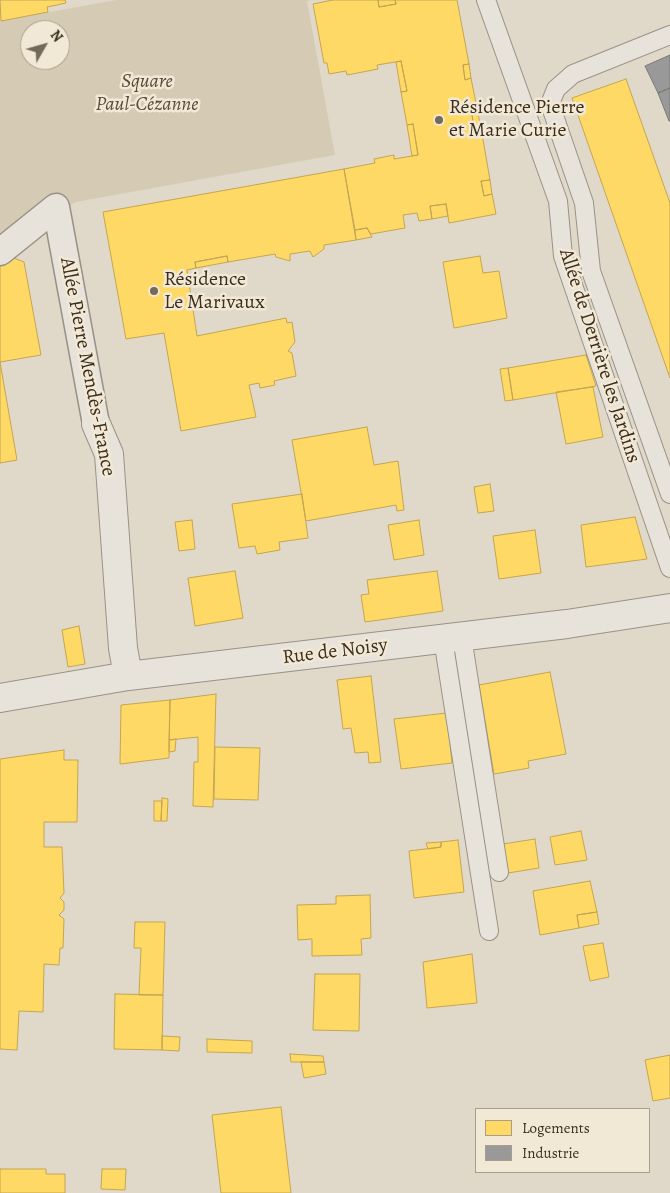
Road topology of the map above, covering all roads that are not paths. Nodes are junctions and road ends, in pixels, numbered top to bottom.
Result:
1 (486, 0) edge
2 (670, 35) edge
3 (0, 252) edge
4 (96, 424) joint
5 (670, 494) edge
6 (670, 568) edge
7 (670, 608) edge
8 (452, 638) junction
9 (128, 676) junction
10 (0, 698) edge
11 (500, 872) dead end
12 (489, 931) dead end

1 - 6 lane, Allée de Derrière les Jardins
2 - 5 lane
3 - 4 street, Allée Pierre Mendès-France
4 - 9 street, Allée Pierre Mendès-France
7 - 8 street, Rue de Noisy
8 - 9 street, Rue de Noisy
8 - 11 lane
8 - 12 lane
9 - 10 street, Rue de Noisy

